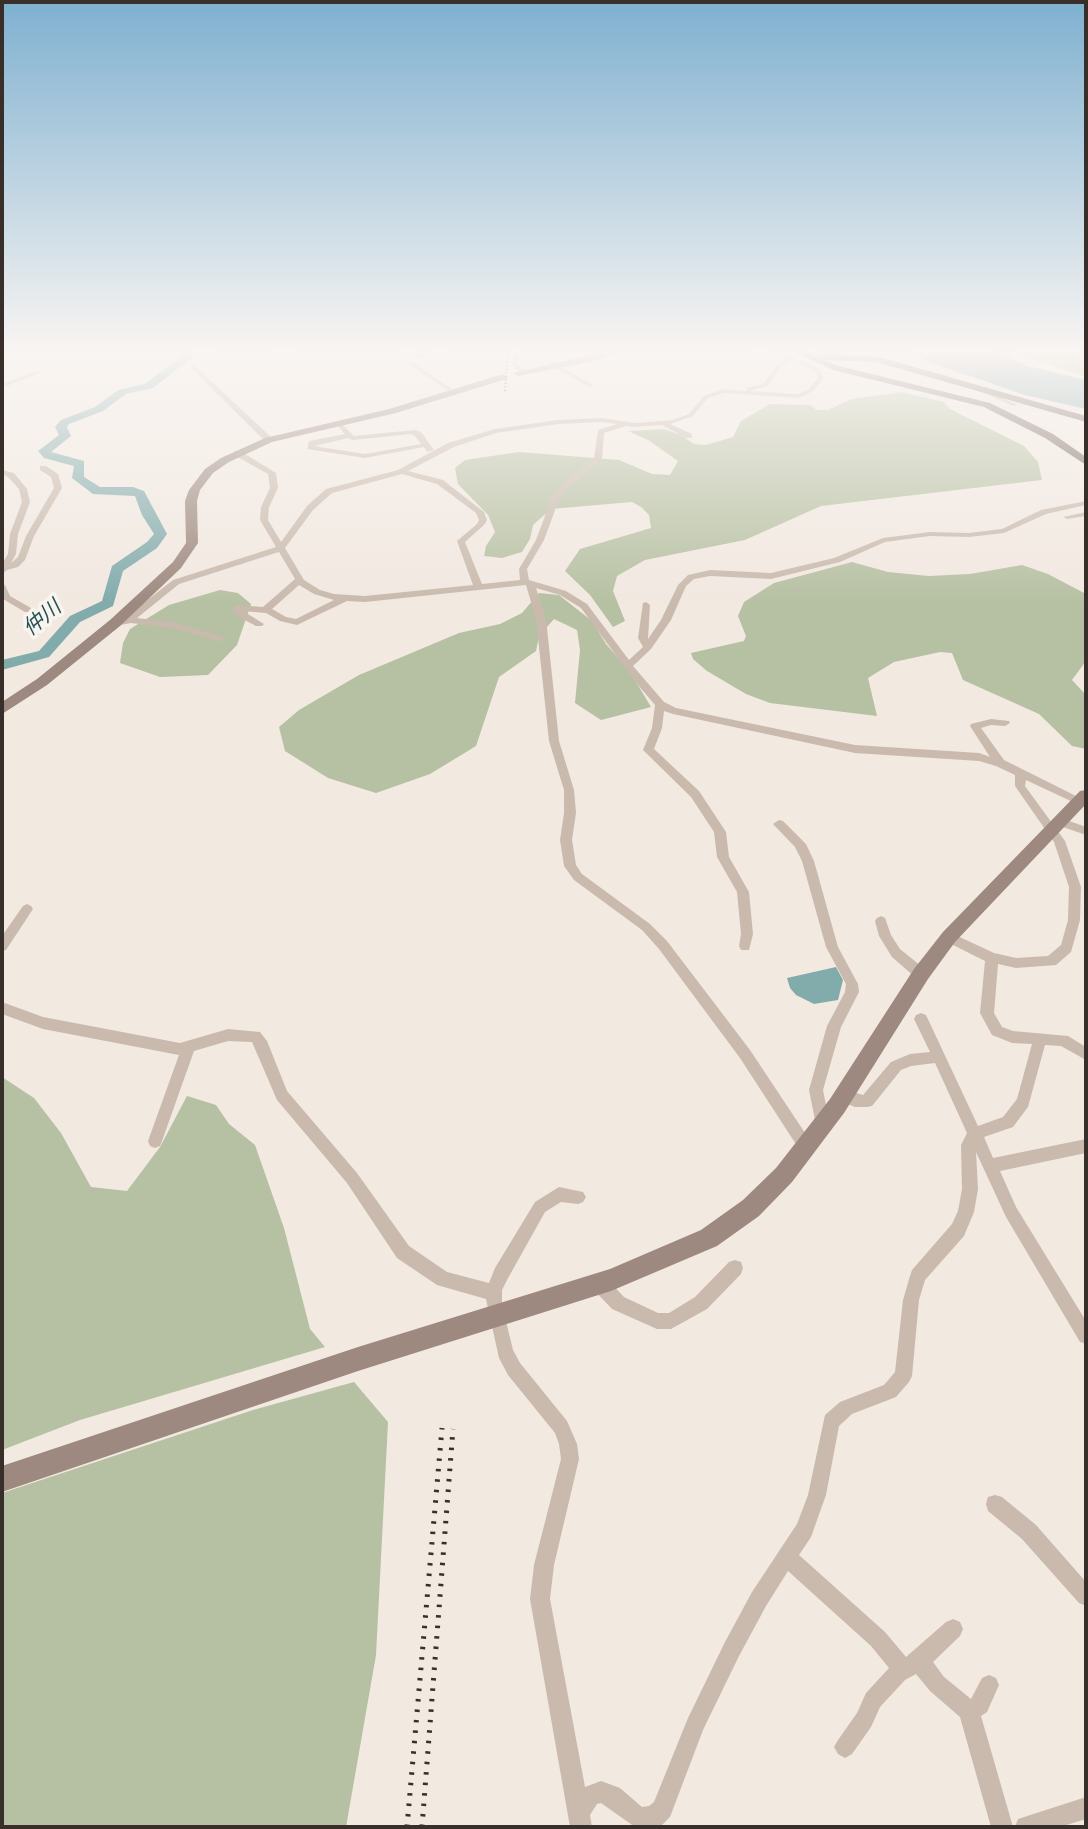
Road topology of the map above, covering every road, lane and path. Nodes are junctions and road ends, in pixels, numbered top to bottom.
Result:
1 (262, 433) edge
2 (298, 433) edge
3 (346, 433) edge
4 (390, 433) edge
5 (416, 433) edge
6 (491, 433) edge
7 (601, 433) edge
8 (683, 433) edge
9 (1044, 433) edge
10 (348, 436) junction
11 (689, 436) dead end
12 (269, 440) junction
13 (426, 445) junction
14 (433, 452) junction
15 (237, 453) junction
16 (1086, 461) edge
17 (43, 468) dead end
18 (2, 472) edge
19 (401, 472) junction
20 (1086, 503) edge
21 (1086, 514) edge
22 (1067, 517) dead end
23 (280, 549) junction
24 (2, 570) edge
25 (300, 579) junction
26 (528, 583) junction
27 (478, 586) junction
28 (2, 587) edge
29 (345, 598) junction
30 (646, 605) dead end
31 (27, 610) dead end
32 (265, 610) junction
33 (130, 620) junction
34 (114, 623) junction
35 (259, 624) dead end
36 (220, 639) dead end
37 (648, 647) junction
38 (628, 666) junction
39 (660, 704) junction
40 (2, 709) edge
41 (1006, 723) dead end
42 (1000, 763) junction
43 (1021, 772) junction
44 (1083, 798) edge
45 (779, 824) dead end
46 (1057, 826) junction
47 (1086, 831) edge
48 (1081, 900) edge
49 (27, 909) dead end
50 (881, 921) dead end
51 (949, 937) junction
52 (2, 946) edge
53 (745, 946) dead end
54 (992, 958) junction
55 (921, 974) junction
56 (2, 1008) edge
57 (921, 1019) dead end
58 (1040, 1039) junction
59 (189, 1045) junction
60 (1086, 1054) edge
61 (939, 1057) junction
62 (843, 1095) junction
63 (823, 1125) junction
64 (974, 1134) junction
65 (155, 1140) dead end
66 (1086, 1146) edge
67 (806, 1147) junction
68 (989, 1166) junction
69 (578, 1197) dead end
70 (735, 1268) dead end
71 (600, 1284) junction
72 (494, 1293) junction
73 (498, 1317) junction
74 (1086, 1336) edge
75 (2, 1479) edge
76 (995, 1504) dead end
77 (788, 1558) junction
78 (1086, 1596) edge
79 (953, 1629) dead end
80 (911, 1666) junction
81 (989, 1685) dead end
82 (969, 1711) junction
83 (845, 1747) dead end
84 (1086, 1808) edge
85 (579, 1820) edge
86 (1002, 1827) edge
87 (1026, 1827) edge

1 - 12 street
2 - 12 street
3 - 10 street
4 - 10 street
5 - 13 street
6 - 14 street
7 - 26 street
8 - 11 street
9 - 16 main road
10 - 13 street
12 - 15 street
13 - 14 street
14 - 19 street
15 - 23 street
15 - 34 street
17 - 24 street
18 - 24 street
19 - 23 street
19 - 27 street
20 - 37 street
21 - 22 street
23 - 25 street
23 - 33 street
25 - 29 street
25 - 32 street
26 - 27 street
26 - 38 street
26 - 67 street
27 - 29 street
28 - 31 street
29 - 32 street
30 - 37 street
32 - 35 street
33 - 34 street
33 - 36 street
34 - 40 street
37 - 38 street
38 - 39 street
39 - 42 street
39 - 53 street
41 - 42 street
42 - 43 street
43 - 44 street
43 - 46 street
44 - 46 street
45 - 63 street
46 - 47 street
46 - 48 street
46 - 51 street
48 - 54 street
49 - 52 street
50 - 55 street
51 - 54 street
51 - 55 street
54 - 58 street
55 - 62 street
56 - 59 street
57 - 61 street
58 - 60 street
58 - 64 street
59 - 65 street
59 - 72 street
61 - 62 street
61 - 64 street
62 - 63 street
63 - 67 street
64 - 68 street
64 - 77 street
66 - 68 street
67 - 71 street
68 - 74 street
69 - 72 street
70 - 71 street
71 - 73 street
72 - 73 street
73 - 75 street
73 - 85 street
76 - 78 street
77 - 80 street
77 - 85 street
79 - 80 street
80 - 82 street
80 - 83 street
81 - 82 street
82 - 86 street
84 - 87 street

